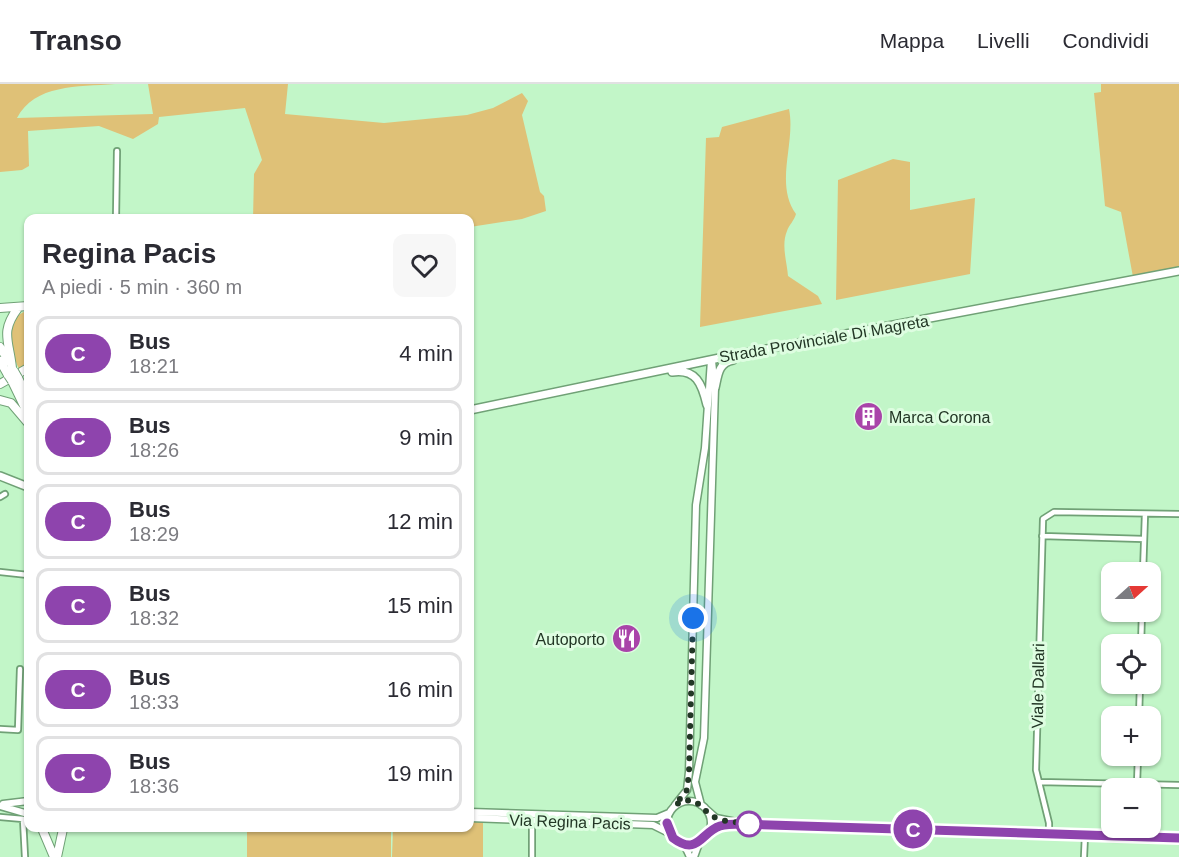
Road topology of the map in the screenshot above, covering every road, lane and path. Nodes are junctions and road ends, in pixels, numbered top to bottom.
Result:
1 (117, 151) dead end
2 (116, 214) edge
3 (1179, 271) edge
4 (24, 307) edge
5 (0, 308) edge
6 (18, 308) junction
7 (0, 347) edge
8 (769, 349) junction
9 (711, 360) junction
10 (0, 361) edge
11 (24, 370) edge
12 (640, 374) junction
13 (13, 375) junction
14 (0, 384) edge
15 (715, 388) junction
16 (24, 392) edge
17 (0, 400) edge
18 (24, 404) edge
19 (706, 405) junction
20 (474, 409) edge
21 (24, 418) edge
22 (0, 476) edge
23 (0, 481) edge
24 (24, 486) edge
25 (24, 487) edge
26 (711, 502) junction
27 (696, 505) junction
28 (1145, 514) junction
29 (1179, 514) edge
30 (1042, 536) junction
31 (1144, 539) junction
32 (1143, 562) edge
33 (0, 572) edge
34 (24, 575) edge
35 (20, 669) dead end
36 (0, 729) edge
37 (1039, 782) junction
38 (1101, 783) edge
39 (1161, 785) edge
40 (1179, 785) edge
41 (24, 802) edge
42 (0, 805) edge
43 (675, 805) junction
44 (704, 807) junction
45 (474, 812) edge
46 (24, 813) edge
47 (669, 813) junction
48 (0, 817) edge
49 (474, 818) edge
50 (532, 820) junction
51 (24, 823) edge
52 (741, 824) junction
53 (25, 832) edge
54 (43, 832) edge
55 (63, 832) edge
56 (669, 833) junction
57 (708, 834) junction
58 (1049, 834) junction
59 (1084, 835) junction
60 (1179, 838) edge
61 (699, 843) junction
62 (684, 844) junction
63 (25, 857) edge
64 (56, 857) edge
65 (532, 857) edge
66 (690, 857) edge
67 (694, 857) edge
68 (1084, 857) edge

1 - 2 street
3 - 8 main road, Strada Provinciale Di Magreta
4 - 6 main road
5 - 6 main road
6 - 13 main road
7 - 13 main road
8 - 9 main road, Strada Provinciale Di Magreta
8 - 15 main road
9 - 12 main road, Strada Provinciale Di Magreta
9 - 15 street
9 - 19 street
10 - 13 main road
11 - 14 main road
12 - 19 main road
12 - 20 main road, Strada Provinciale Di Magreta
13 - 16 main road
13 - 18 main road
15 - 26 street
17 - 21 main road
19 - 27 street
22 - 24 main road
23 - 25 main road
26 - 27 street
26 - 44 street
27 - 43 street
28 - 29 street
28 - 30 street
28 - 31 street
30 - 31 street
30 - 37 street, Viale Dallari
31 - 32 street
33 - 34 street
35 - 36 street
37 - 38 street
37 - 58 street, Viale Dallari
39 - 40 street
41 - 42 street
42 - 46 street
43 - 44 street
43 - 47 street
44 - 52 street
44 - 57 street
45 - 47 street, Via Regina Pacis
47 - 56 street
48 - 51 street
49 - 50 street, Via Regina Pacis
50 - 56 street, Via Regina Pacis
50 - 65 street
52 - 57 street
52 - 58 street
53 - 63 street
54 - 64 main road
55 - 64 main road
56 - 62 street
57 - 61 street
58 - 59 street
59 - 60 street
59 - 68 street
61 - 62 street
61 - 67 street
62 - 66 street

